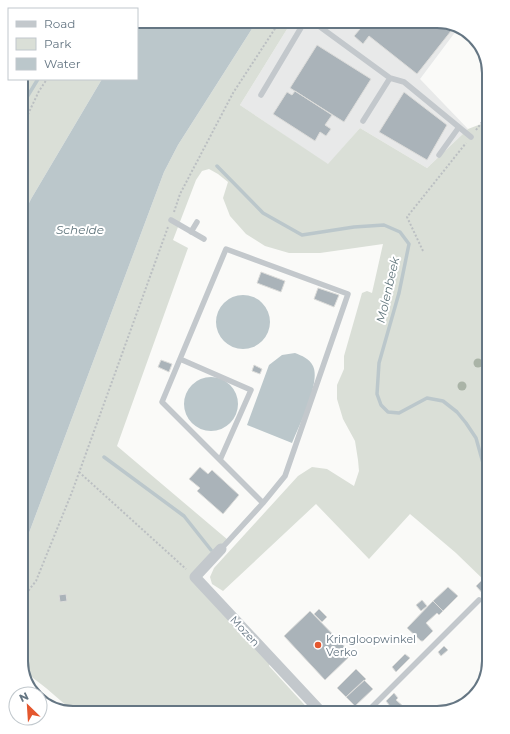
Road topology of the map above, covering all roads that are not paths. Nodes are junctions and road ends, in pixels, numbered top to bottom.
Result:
1 (301, 28) edge
2 (322, 28) edge
3 (390, 78) junction
4 (261, 95) dead end
5 (363, 121) dead end
6 (458, 127) junction
7 (471, 137) road end
8 (438, 155) dead end
9 (171, 220) road end
10 (197, 222) dead end
11 (191, 232) junction
12 (204, 239) dead end
13 (180, 359) junction
14 (220, 460) junction
15 (263, 503) junction
16 (221, 549) joint
17 (479, 600) dead end
18 (315, 706) edge
19 (373, 706) edge

1 - 4 lane
2 - 3 lane
3 - 5 lane
3 - 6 lane
6 - 7 lane
6 - 8 lane
9 - 11 lane
10 - 11 lane
11 - 12 lane
13 - 14 lane
13 - 14 lane
13 - 15 lane
14 - 15 lane
15 - 16 lane
16 - 18 street, Mozen
17 - 19 lane

